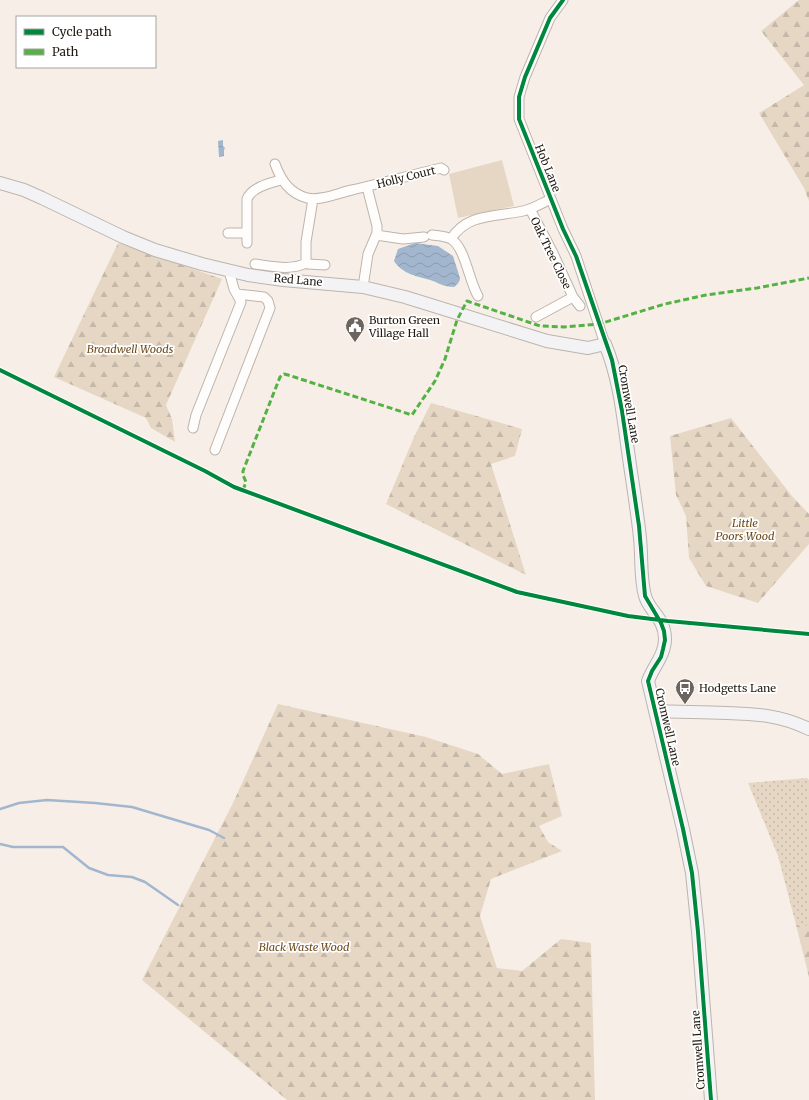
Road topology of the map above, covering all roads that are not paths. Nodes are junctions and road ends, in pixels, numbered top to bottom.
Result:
1 (563, 0) edge
2 (275, 164) dead end
3 (444, 170) dead end
4 (282, 180) junction
5 (0, 183) edge
6 (367, 187) junction
7 (313, 199) junction
8 (551, 199) junction
9 (530, 209) junction
10 (228, 233) dead end
11 (247, 233) junction
12 (376, 235) junction
13 (451, 239) junction
14 (247, 243) dead end
15 (306, 263) junction
16 (255, 264) dead end
17 (325, 265) dead end
18 (229, 271) junction
19 (363, 287) junction
20 (237, 294) junction
21 (478, 296) dead end
22 (573, 297) junction
23 (580, 306) dead end
24 (536, 317) dead end
25 (605, 344) junction
26 (193, 428) dead end
27 (215, 450) dead end
28 (655, 712) junction
29 (809, 730) edge
30 (711, 1100) edge

1 - 8 street, Hob Lane
2 - 4 street
3 - 6 street, Holly Court
4 - 7 street
4 - 11 street
5 - 18 street, Red Lane
6 - 7 street, Holly Court
6 - 12 street
7 - 15 street
8 - 9 street
8 - 25 street, Hob Lane
9 - 13 street
9 - 22 street, Oak Tree Close
10 - 11 street
11 - 14 street
12 - 13 street
12 - 19 street
13 - 21 street
15 - 16 street
15 - 17 street
18 - 19 street, Red Lane
18 - 20 street
19 - 25 street, Red Lane
20 - 26 street
20 - 27 street
22 - 23 street, Oak Tree Close
22 - 24 street, Oak Tree Close
25 - 28 street, Cromwell Lane
28 - 29 street
28 - 30 street, Cromwell Lane

